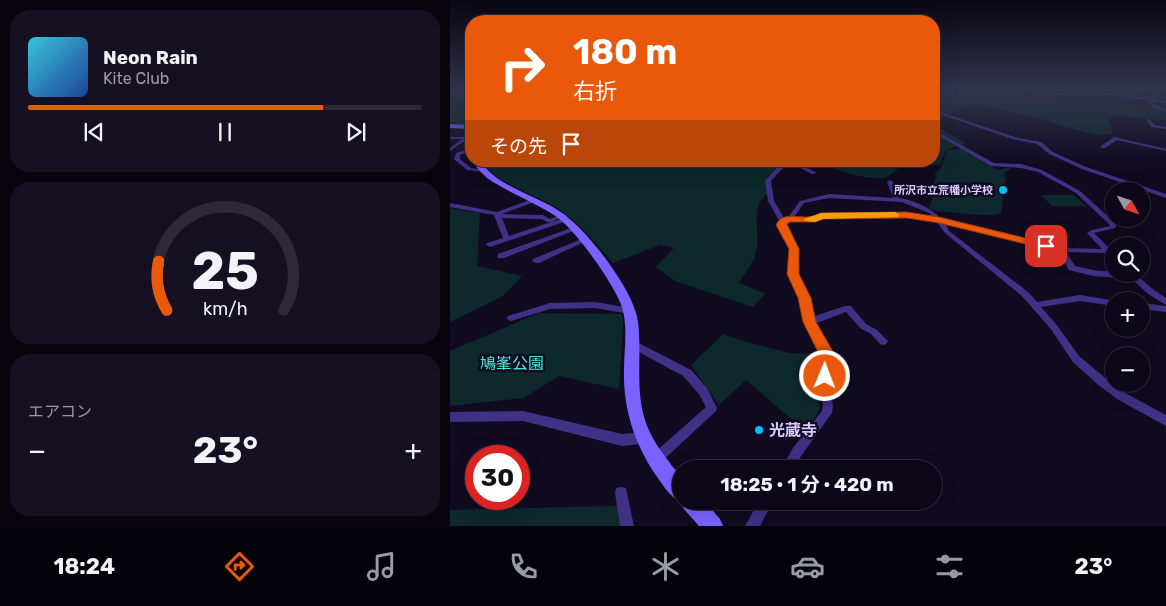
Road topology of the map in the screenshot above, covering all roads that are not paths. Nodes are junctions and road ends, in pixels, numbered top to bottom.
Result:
1 (942, 114) edge
2 (1149, 120) dead end
3 (450, 126) edge
4 (465, 126) edge
5 (1166, 128) edge
6 (940, 134) edge
7 (450, 138) edge
8 (465, 138) edge
9 (465, 139) edge
10 (1103, 147) dead end
11 (451, 149) edge
12 (1166, 150) edge
13 (465, 151) edge
14 (465, 166) edge
15 (480, 167) edge
16 (780, 167) edge
17 (801, 167) edge
18 (814, 173) dead end
19 (890, 182) dead end
20 (1166, 196) edge
21 (896, 199) junction
22 (535, 200) junction
23 (450, 205) edge
24 (498, 215) junction
25 (785, 220) junction
26 (939, 220) junction
27 (567, 222) junction
28 (507, 239) junction
29 (584, 240) junction
30 (490, 245) dead end
31 (1105, 248) edge
32 (1061, 250) junction
33 (1105, 251) edge
34 (501, 256) dead end
35 (536, 261) dead end
36 (1105, 273) edge
37 (1140, 282) edge
38 (1105, 302) edge
39 (1166, 302) edge
40 (1036, 305) junction
41 (1150, 307) edge
42 (1166, 308) edge
43 (630, 311) junction
44 (511, 318) dead end
45 (809, 322) junction
46 (883, 342) dead end
47 (631, 343) junction
48 (450, 417) edge
49 (1166, 421) edge
50 (642, 438) junction
51 (655, 460) junction
52 (792, 460) edge
53 (672, 481) edge
54 (621, 492) dead end
55 (698, 510) edge
56 (762, 510) edge
57 (627, 526) edge
58 (713, 526) edge
59 (752, 526) edge

1 - 20 street
2 - 5 street
3 - 4 street
6 - 31 street
7 - 8 street
9 - 11 street
10 - 12 street
13 - 14 street
15 - 22 street
16 - 25 street
17 - 18 street
19 - 21 street
21 - 25 street
21 - 26 street
22 - 24 street
22 - 27 street
23 - 24 street
24 - 27 street
24 - 28 street
25 - 26 street
25 - 45 street
26 - 32 street
26 - 40 street
27 - 28 street
27 - 29 street
27 - 34 street
28 - 30 street
29 - 35 street
29 - 43 street
32 - 33 street
32 - 36 street
37 - 39 street
38 - 40 street
40 - 49 street
41 - 42 street
43 - 44 street
43 - 47 street
45 - 46 street
45 - 52 street
47 - 50 street
47 - 51 street
48 - 50 street
50 - 51 street
51 - 53 street
54 - 57 street
55 - 58 street
56 - 59 street

